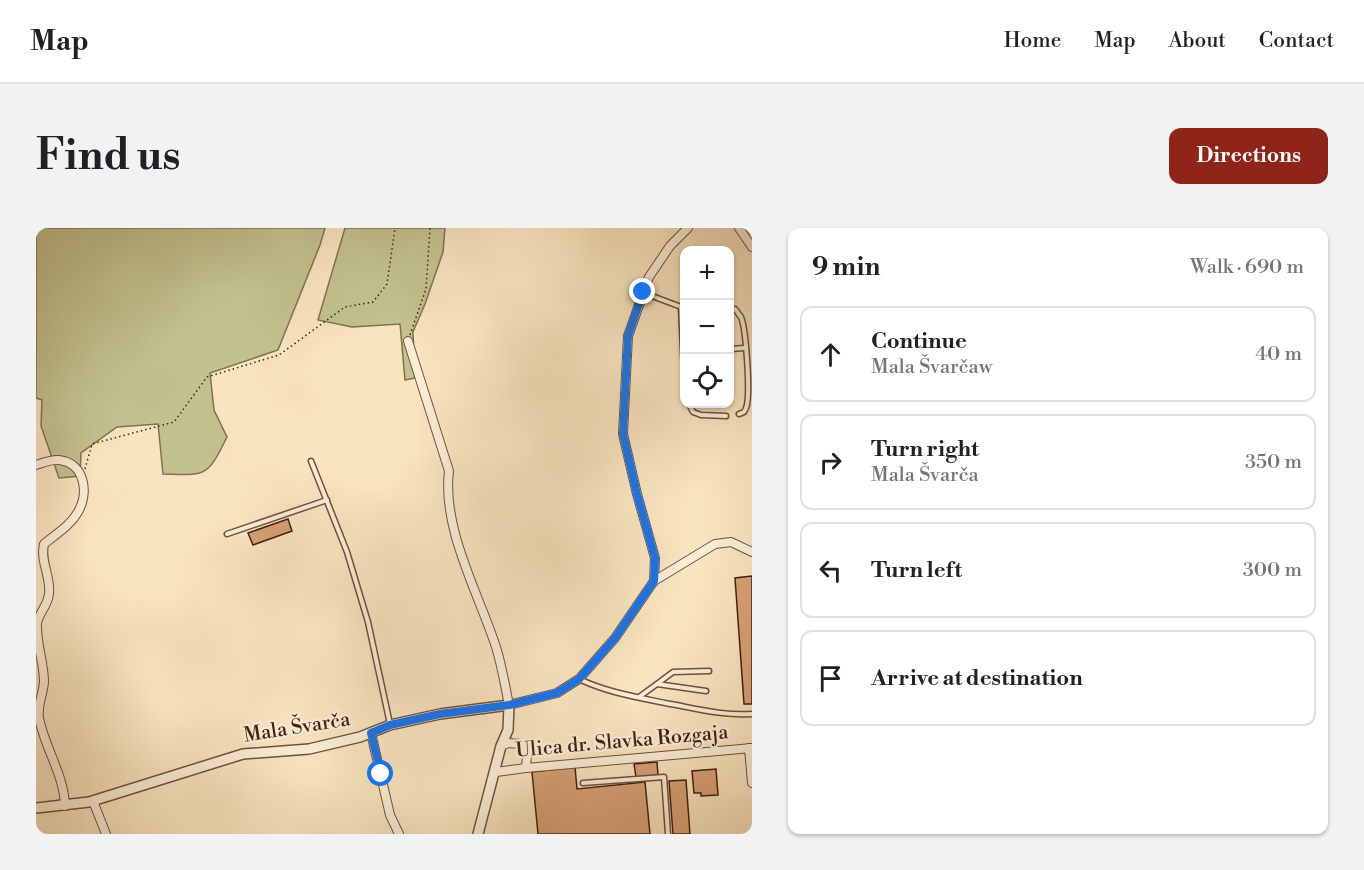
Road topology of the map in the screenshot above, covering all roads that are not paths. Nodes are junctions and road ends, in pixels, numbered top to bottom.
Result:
1 (688, 228) edge
2 (739, 228) edge
3 (752, 248) edge
4 (643, 292) junction
5 (680, 307) edge
6 (734, 309) edge
7 (408, 342) road end
8 (745, 348) junction
9 (734, 349) edge
10 (691, 408) edge
11 (739, 414) dead end
12 (726, 416) dead end
13 (311, 461) dead end
14 (36, 465) edge
15 (327, 500) junction
16 (227, 534) dead end
17 (752, 552) edge
18 (654, 581) junction
19 (709, 671) dead end
20 (579, 679) junction
21 (657, 684) junction
22 (706, 691) dead end
23 (639, 698) junction
24 (509, 705) junction
25 (752, 714) edge
26 (390, 725) junction
27 (371, 733) junction
28 (501, 746) junction
29 (750, 748) edge
30 (526, 768) junction
31 (495, 772) junction
32 (583, 783) dead end
33 (752, 783) edge
34 (93, 801) junction
35 (65, 806) junction
36 (36, 808) edge
37 (106, 834) edge
38 (399, 834) edge
39 (478, 834) edge
40 (668, 834) edge

1 - 4 street
2 - 3 street
4 - 5 lane
4 - 18 street
6 - 8 lane
7 - 24 street
8 - 9 lane
8 - 11 lane
10 - 12 lane
13 - 15 lane
14 - 35 street
15 - 16 lane
15 - 26 lane
17 - 18 street, Mala Švarča
18 - 20 street, Mala Švarča
19 - 21 lane
20 - 23 lane
20 - 24 street, Mala Švarča
21 - 22 lane
21 - 23 lane
23 - 25 lane
24 - 26 street, Mala Švarča
24 - 28 street, Ulica dr. Slavka Rozgaja
26 - 27 street, Mala Švarča
27 - 34 street, Mala Švarča
27 - 38 street
28 - 30 street
28 - 31 street, Ulica dr. Slavka Rozgaja
29 - 30 street, Ulica dr. Slavka Rozgaja
29 - 33 street
30 - 31 street, Ulica dr. Slavka Rozgaja
31 - 39 street, Ulica dr. Slavka Rozgaja
32 - 40 lane
34 - 35 street, Mala Švarča
34 - 37 street
35 - 36 street, Mala Švarča

